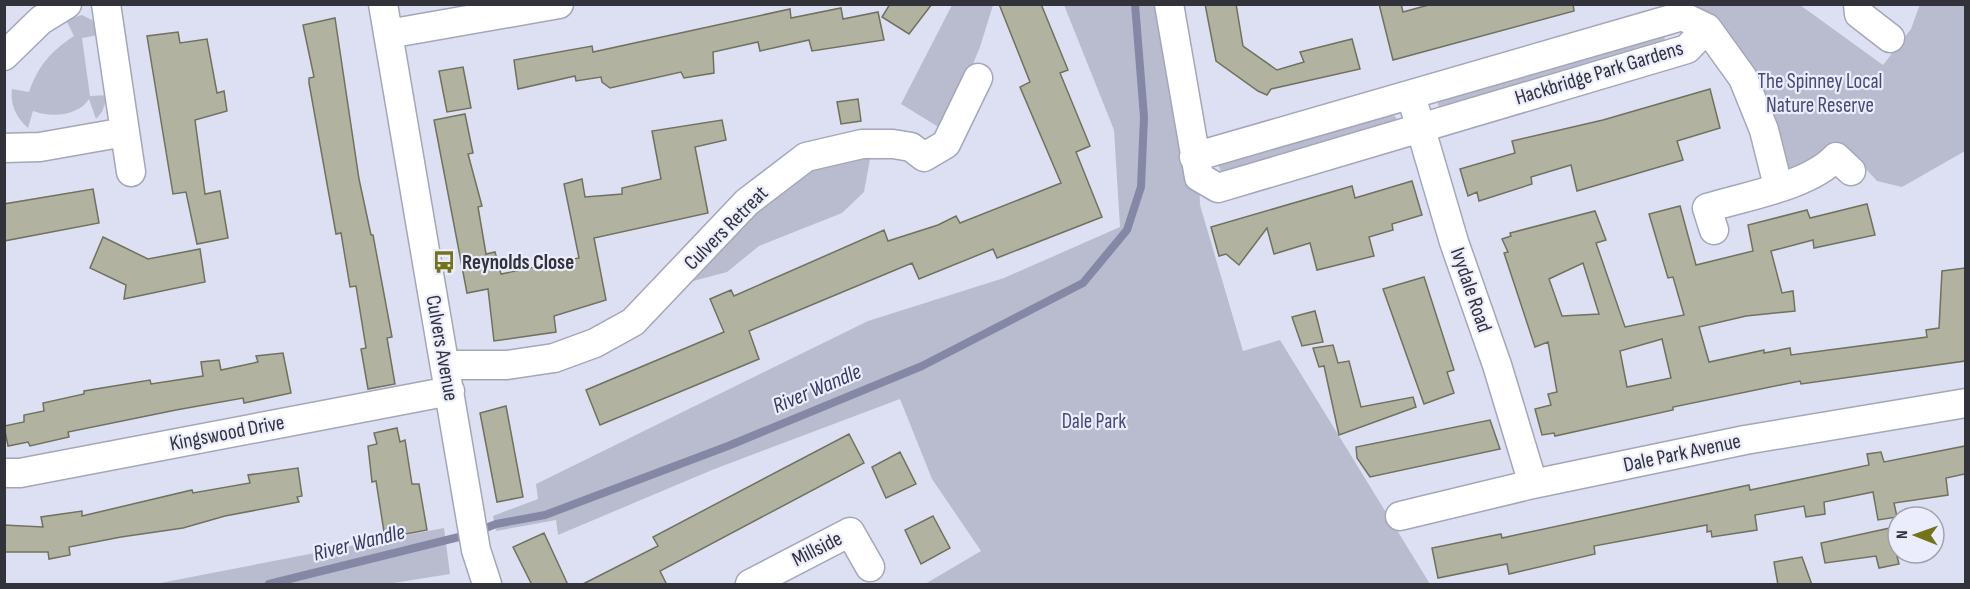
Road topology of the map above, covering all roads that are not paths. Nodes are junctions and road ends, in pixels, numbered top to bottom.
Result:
1 (67, 4) edge
2 (106, 4) edge
3 (383, 4) edge
4 (559, 4) edge
5 (1170, 4) edge
6 (1858, 4) edge
7 (1707, 28) junction
8 (388, 34) junction
9 (1890, 38) dead end
10 (4, 56) edge
11 (978, 78) dead end
12 (1410, 96) junction
13 (1420, 127) junction
14 (125, 132) junction
15 (4, 148) edge
16 (1194, 157) junction
17 (1851, 171) dead end
18 (131, 172) dead end
19 (1778, 186) junction
20 (1714, 230) dead end
21 (447, 378) junction
22 (1965, 403) edge
23 (4, 473) edge
24 (1533, 484) junction
25 (1400, 516) dead end
26 (870, 567) dead end
27 (487, 585) edge
28 (750, 585) edge

1 - 10 street
2 - 14 street
3 - 8 street, Culvers Avenue
4 - 8 street
5 - 16 street, Hackbridge Park Gardens
6 - 9 street
7 - 12 street, Hackbridge Park Gardens
7 - 13 street, Hackbridge Park Gardens
7 - 19 street
8 - 21 street, Culvers Avenue
11 - 21 street, Culvers Retreat
12 - 13 street, Ivydale Road
12 - 16 street, Hackbridge Park Gardens
13 - 16 street, Hackbridge Park Gardens
13 - 24 street, Ivydale Road
14 - 15 street
14 - 18 street
17 - 19 street
19 - 20 street
21 - 23 street, Kingswood Drive
21 - 27 street, Culvers Avenue
22 - 24 street, Dale Park Avenue
24 - 25 street, Dale Park Avenue
26 - 28 street, Millside

